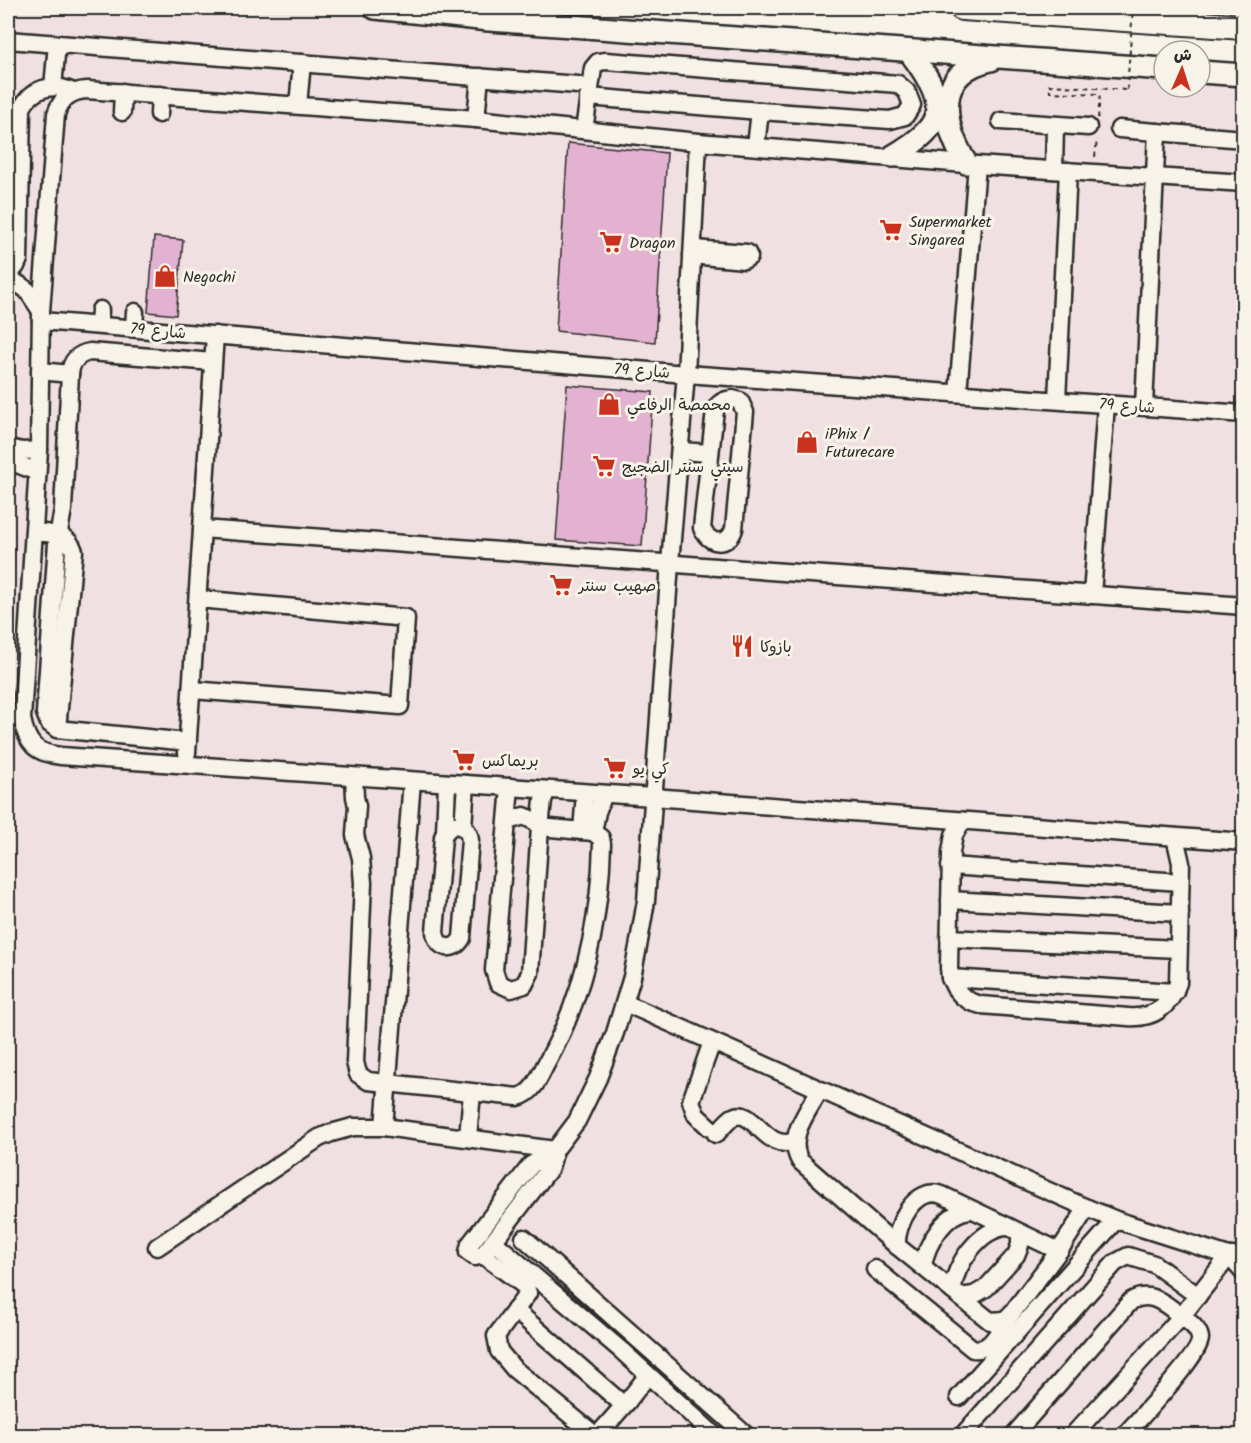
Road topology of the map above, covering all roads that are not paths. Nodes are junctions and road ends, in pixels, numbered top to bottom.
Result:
1 (375, 8) edge
2 (962, 8) edge
3 (1244, 27) edge
4 (8, 40) edge
5 (57, 44) junction
6 (909, 51) junction
7 (1003, 57) junction
8 (302, 63) junction
9 (1152, 68) edge
10 (1212, 73) edge
11 (1244, 75) edge
12 (480, 77) junction
13 (53, 87) junction
14 (583, 91) junction
15 (73, 92) junction
16 (123, 92) junction
17 (160, 95) junction
18 (298, 105) junction
19 (760, 111) junction
20 (122, 112) dead end
21 (159, 114) dead end
22 (476, 118) junction
23 (1001, 121) dead end
24 (1055, 125) junction
25 (1088, 127) dead end
26 (1119, 129) dead end
27 (584, 130) junction
28 (1157, 132) junction
29 (1244, 139) edge
30 (698, 142) junction
31 (756, 146) junction
32 (893, 156) junction
33 (972, 164) junction
34 (1061, 171) junction
35 (1155, 177) junction
36 (1244, 183) edge
37 (8, 277) edge
38 (41, 316) junction
39 (215, 335) junction
40 (213, 362) junction
41 (40, 371) junction
42 (70, 374) junction
43 (686, 374) junction
44 (958, 393) junction
45 (1057, 400) junction
46 (1106, 404) junction
47 (1144, 406) junction
48 (1244, 414) edge
49 (8, 448) edge
50 (39, 450) junction
51 (680, 451) junction
52 (710, 453) junction
53 (8, 462) edge
54 (37, 472) junction
55 (202, 529) junction
56 (34, 532) junction
57 (58, 534) junction
58 (670, 563) junction
59 (1092, 595) junction
60 (198, 599) junction
61 (1244, 606) edge
62 (192, 690) junction
63 (188, 742) junction
64 (187, 765) junction
65 (359, 777) junction
66 (412, 781) junction
67 (447, 783) junction
68 (466, 784) junction
69 (510, 787) junction
70 (547, 790) junction
71 (585, 793) junction
72 (604, 794) junction
73 (653, 797) junction
74 (962, 821) junction
75 (507, 825) junction
76 (463, 827) junction
77 (540, 827) junction
78 (588, 831) junction
79 (445, 832) junction
80 (1175, 837) junction
81 (1244, 842) edge
82 (950, 866) junction
83 (1180, 882) junction
84 (950, 900) junction
85 (1180, 913) junction
86 (949, 938) junction
87 (1178, 949) junction
88 (950, 978) junction
89 (1175, 992) junction
90 (625, 1003) junction
91 (711, 1042) junction
92 (388, 1084) junction
93 (819, 1091) junction
94 (472, 1093) junction
95 (384, 1127) junction
96 (468, 1137) junction
97 (794, 1141) junction
98 (555, 1150) junction
99 (1086, 1208) junction
100 (972, 1210) junction
101 (1116, 1220) junction
102 (1014, 1230) junction
103 (524, 1238) dead end
104 (493, 1241) junction
105 (897, 1246) junction
106 (157, 1247) dead end
107 (1059, 1251) junction
108 (483, 1255) junction
109 (1236, 1256) edge
110 (923, 1266) junction
111 (875, 1269) dead end
112 (1244, 1273) edge
113 (957, 1294) junction
114 (1198, 1296) junction
115 (515, 1310) junction
116 (1012, 1313) junction
117 (1181, 1317) junction
118 (648, 1375) junction
119 (959, 1397) dead end
120 (627, 1402) junction
121 (596, 1436) edge
122 (715, 1436) edge
123 (747, 1436) edge
124 (962, 1436) edge
125 (1013, 1436) edge
126 (1072, 1436) edge
127 (1124, 1436) edge

1 - 6 main road
2 - 3 highway
4 - 5 street
5 - 8 street
5 - 13 street
6 - 7 main road
6 - 32 main road
7 - 9 main road
7 - 33 main road
8 - 12 street
8 - 18 street
10 - 11 main road
12 - 14 street
12 - 22 street
13 - 15 street
13 - 37 street
14 - 19 street
14 - 19 street
14 - 27 street
15 - 16 street
15 - 38 street
16 - 17 street
16 - 20 street
17 - 18 street
17 - 21 street
18 - 22 street
19 - 31 street
22 - 27 street
23 - 24 street
24 - 25 street
24 - 34 street
26 - 28 street
27 - 30 street
28 - 29 street
28 - 35 street
30 - 31 street
30 - 43 street
31 - 32 street
32 - 33 street
33 - 34 street
33 - 44 street
34 - 35 street
34 - 45 street
35 - 36 street
35 - 47 street
37 - 38 street
38 - 39 street, شارع 79
38 - 41 street
39 - 40 street
39 - 43 street, شارع 79
40 - 42 street
40 - 55 street
41 - 42 street
41 - 50 street
42 - 57 street
43 - 44 street, شارع 79
43 - 51 street
44 - 45 street, شارع 79
45 - 46 street, شارع 79
46 - 47 street, شارع 79
46 - 59 street
47 - 48 street, شارع 79
49 - 50 street
50 - 54 street
51 - 52 street
51 - 58 street
52 - 52 street
53 - 54 street
54 - 56 street
55 - 58 street
55 - 60 street
56 - 57 street
56 - 64 street
57 - 63 street
58 - 59 street
58 - 73 street
59 - 61 street
60 - 62 street
60 - 62 street
62 - 63 street
63 - 64 street
64 - 65 street
65 - 66 street
65 - 92 street
66 - 67 street
66 - 92 street
67 - 68 street
67 - 79 street
68 - 69 street
68 - 76 street
69 - 70 street
69 - 75 street
70 - 71 street
70 - 77 street
71 - 72 street
71 - 78 street
72 - 73 street
72 - 78 street
73 - 74 street
73 - 90 street
74 - 80 street
74 - 82 street
75 - 77 street
75 - 77 street
76 - 79 street
76 - 79 street
77 - 78 street
78 - 94 street
80 - 81 street
80 - 83 street
82 - 83 street
82 - 84 street
83 - 85 street
84 - 85 street
84 - 86 street
85 - 87 street
86 - 87 street
86 - 88 street
87 - 89 street
88 - 89 street
88 - 89 street
90 - 91 street
90 - 98 street
91 - 93 street
91 - 97 street
92 - 94 street
92 - 95 street
93 - 97 street
93 - 99 street
94 - 96 street
95 - 96 street
95 - 106 street
96 - 98 street
97 - 105 street
98 - 104 street
98 - 108 street
99 - 101 street
99 - 107 street
100 - 102 street
100 - 105 street
100 - 110 street
101 - 109 street
101 - 119 street
102 - 107 street
102 - 113 street
102 - 113 street
103 - 123 street
104 - 108 street
104 - 118 street
105 - 110 street
107 - 116 street
108 - 115 street
109 - 112 street
109 - 114 street
110 - 113 street
111 - 116 street
113 - 116 street
114 - 117 street
114 - 124 street
115 - 120 street
115 - 121 street
117 - 125 street
117 - 126 street
117 - 127 street
118 - 120 street
118 - 122 street
120 - 121 street

